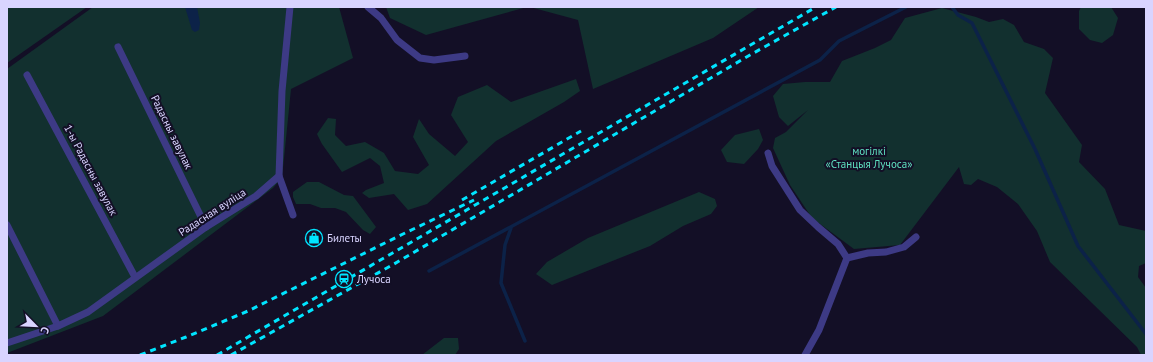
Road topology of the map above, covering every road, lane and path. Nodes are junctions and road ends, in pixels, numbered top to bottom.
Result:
1 (290, 7) edge
2 (368, 7) edge
3 (118, 46) dead end
4 (465, 56) dead end
5 (27, 75) dead end
6 (768, 153) dead end
7 (279, 176) junction
8 (293, 215) dead end
9 (7, 225) edge
10 (206, 227) junction
11 (916, 237) dead end
12 (847, 258) junction
13 (135, 277) junction
14 (58, 326) junction
15 (7, 343) edge
16 (805, 355) edge

1 - 7 lane
2 - 4 lane
3 - 10 lane, Радасны завулак
5 - 13 lane, 1-ы Радасны завулак
6 - 12 lane
7 - 8 lane
7 - 10 lane, Радасная вуліца
9 - 14 lane
10 - 13 lane, Радасная вуліца
11 - 12 lane
12 - 16 lane
13 - 14 lane, Радасная вуліца
14 - 15 lane, Радасная вуліца

